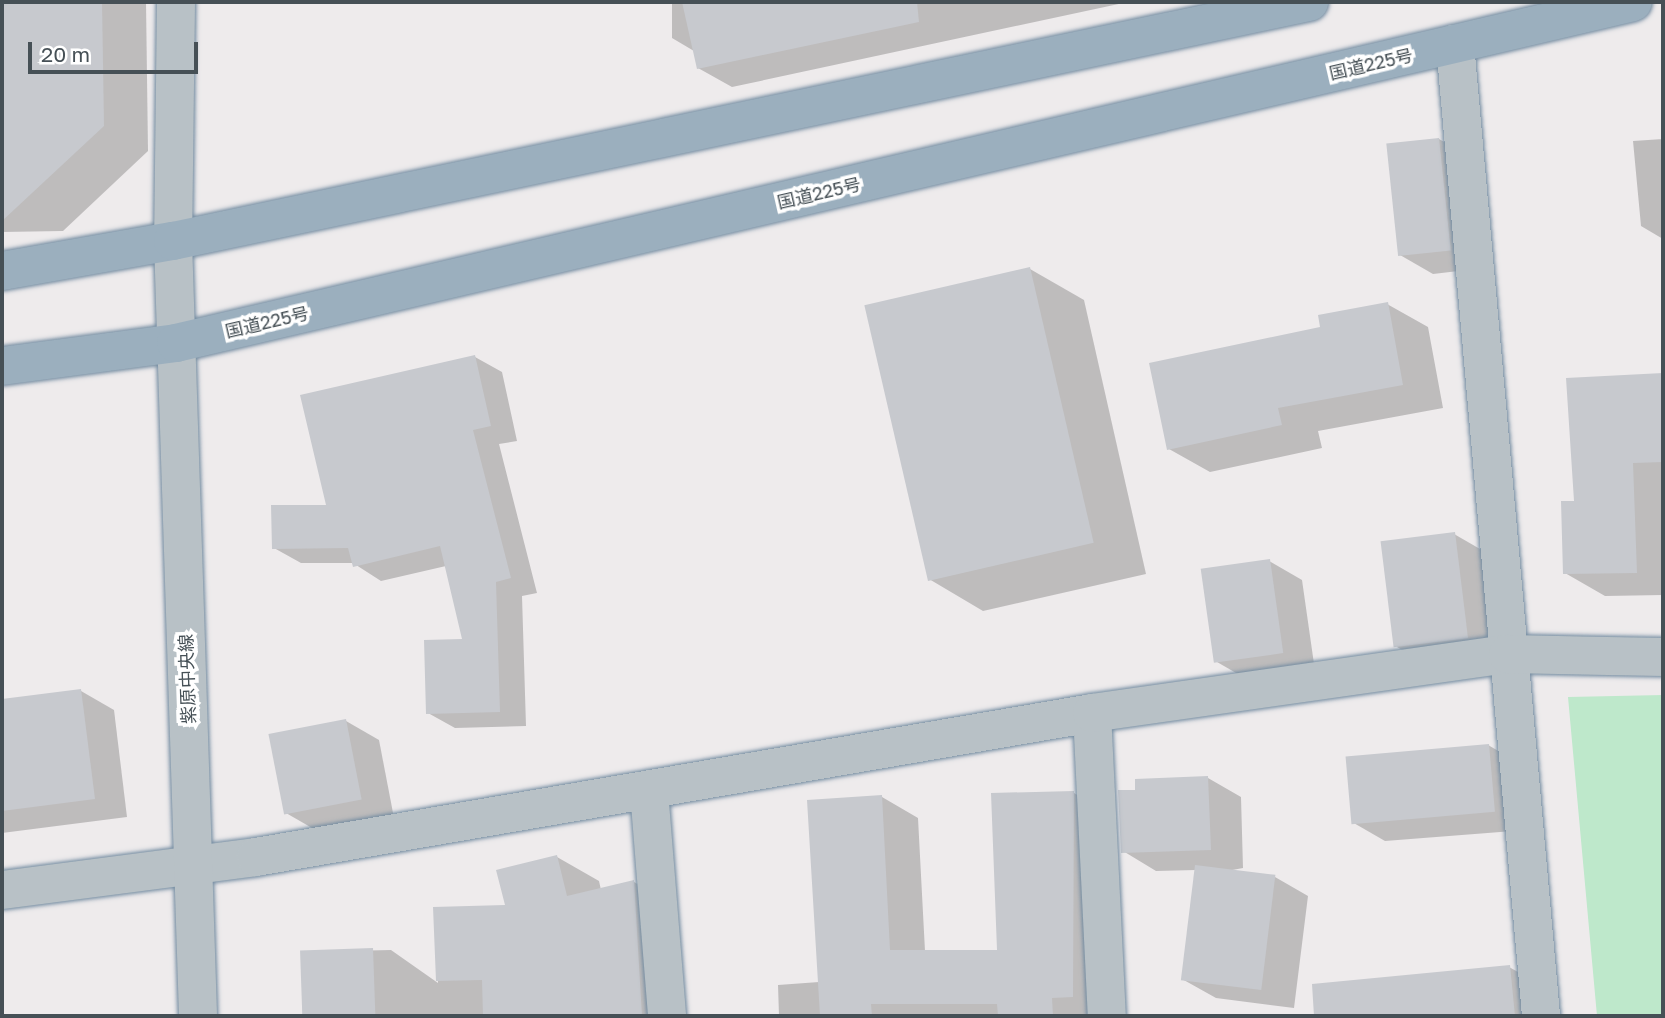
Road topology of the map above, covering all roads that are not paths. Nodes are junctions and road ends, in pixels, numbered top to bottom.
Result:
1 (176, 2) edge
2 (1309, 2) edge
3 (1633, 2) edge
4 (1455, 44) junction
5 (173, 241) junction
6 (2, 271) edge
7 (176, 343) junction
8 (2, 366) edge
9 (1508, 654) junction
10 (1663, 657) edge
11 (1093, 713) junction
12 (649, 791) junction
13 (192, 866) junction
14 (2, 890) edge
15 (198, 1016) edge
16 (667, 1016) edge
17 (1107, 1016) edge
18 (1541, 1016) edge

1 - 5 street, 紫原中央線
2 - 5 highway
3 - 4 highway, 国道225号
4 - 7 highway, 国道225号
4 - 9 street
5 - 6 highway
5 - 7 street, 紫原中央線
7 - 8 highway, 国道225号
7 - 13 street, 紫原中央線
9 - 10 street
9 - 11 street
9 - 18 street
11 - 12 street
11 - 17 street
12 - 13 street
12 - 16 street
13 - 14 street
13 - 15 street, 紫原中央線

